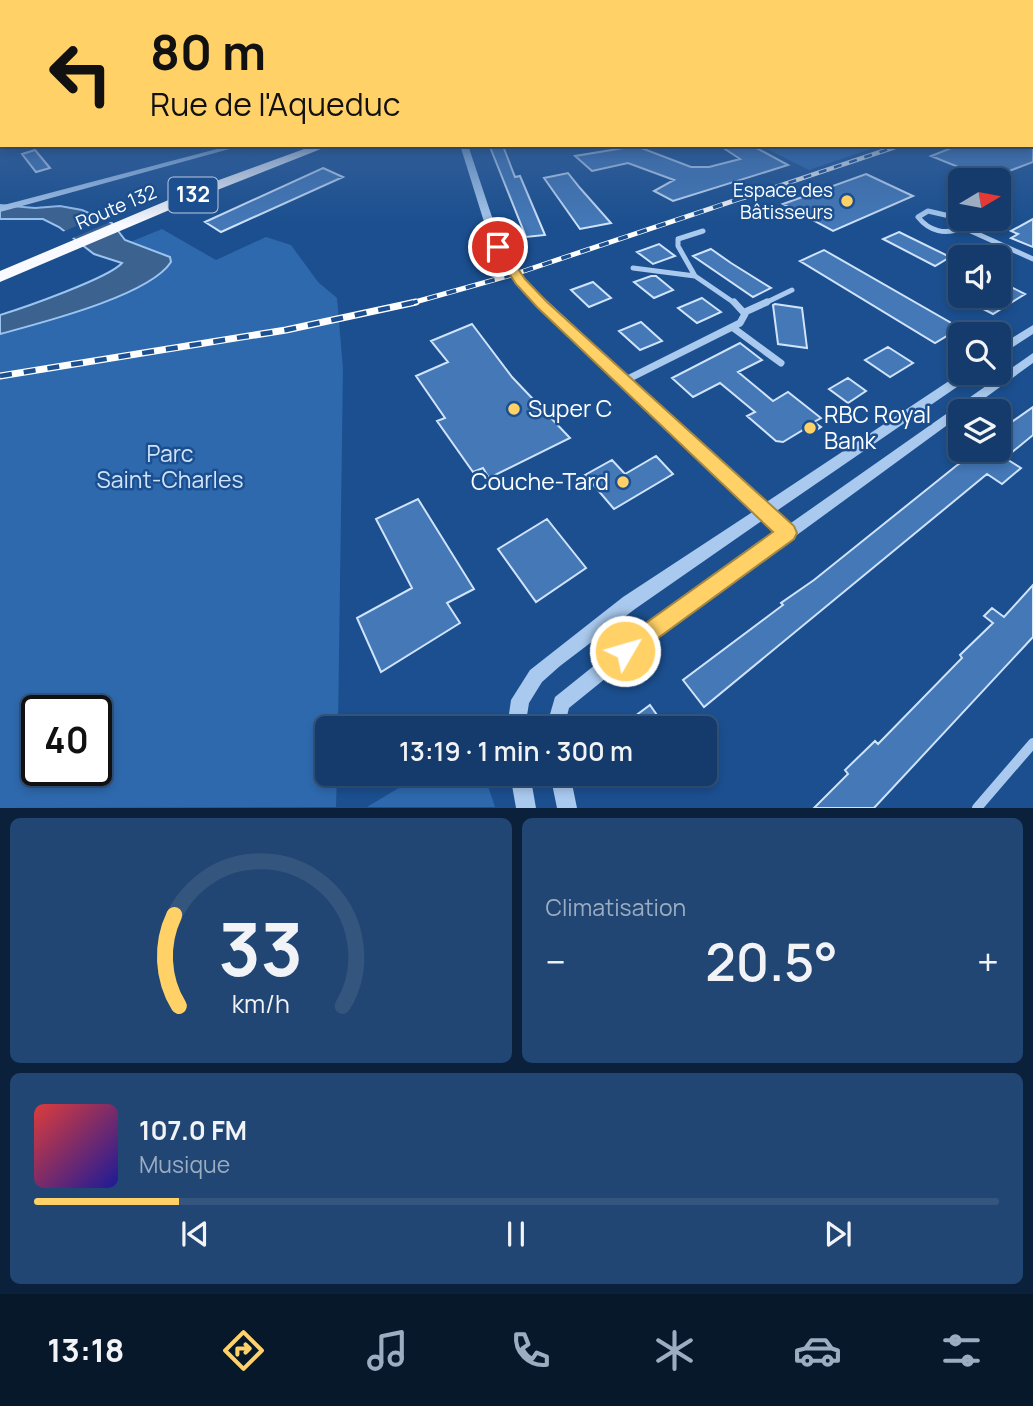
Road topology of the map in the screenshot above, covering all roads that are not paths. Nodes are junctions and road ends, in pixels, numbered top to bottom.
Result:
1 (224, 150) edge
2 (286, 150) edge
3 (314, 150) edge
4 (466, 150) edge
5 (0, 209) edge
6 (962, 227) joint
7 (703, 231) dead end
8 (971, 231) edge
9 (67, 242) junction
10 (1033, 260) edge
11 (0, 264) edge
12 (633, 268) dead end
13 (695, 276) junction
14 (0, 277) edge
15 (792, 290) dead end
16 (745, 312) junction
17 (732, 327) junction
18 (1033, 329) edge
19 (1011, 344) edge
20 (1033, 357) edge
21 (781, 363) dead end
22 (624, 381) junction
23 (951, 385) edge
24 (764, 511) junction
25 (787, 533) junction
26 (518, 716) edge
27 (558, 716) edge
28 (1033, 743) edge
29 (522, 786) edge
30 (563, 786) edge
31 (526, 807) edge
32 (567, 807) edge
33 (977, 807) edge

1 - 5 street
2 - 9 highway, Route 132 / 132
3 - 9 highway, Route 132 / 132
4 - 22 street
6 - 6 street
7 - 13 street
8 - 10 street
9 - 11 highway, Route 132 / 132
9 - 14 highway, Route 132 / 132
12 - 13 street
13 - 16 street
15 - 16 street
16 - 17 street
17 - 21 street
17 - 22 street
18 - 19 street
20 - 25 street
22 - 24 street
23 - 24 street
24 - 25 street
24 - 26 street
25 - 27 street
28 - 33 street
29 - 31 street
30 - 32 street

